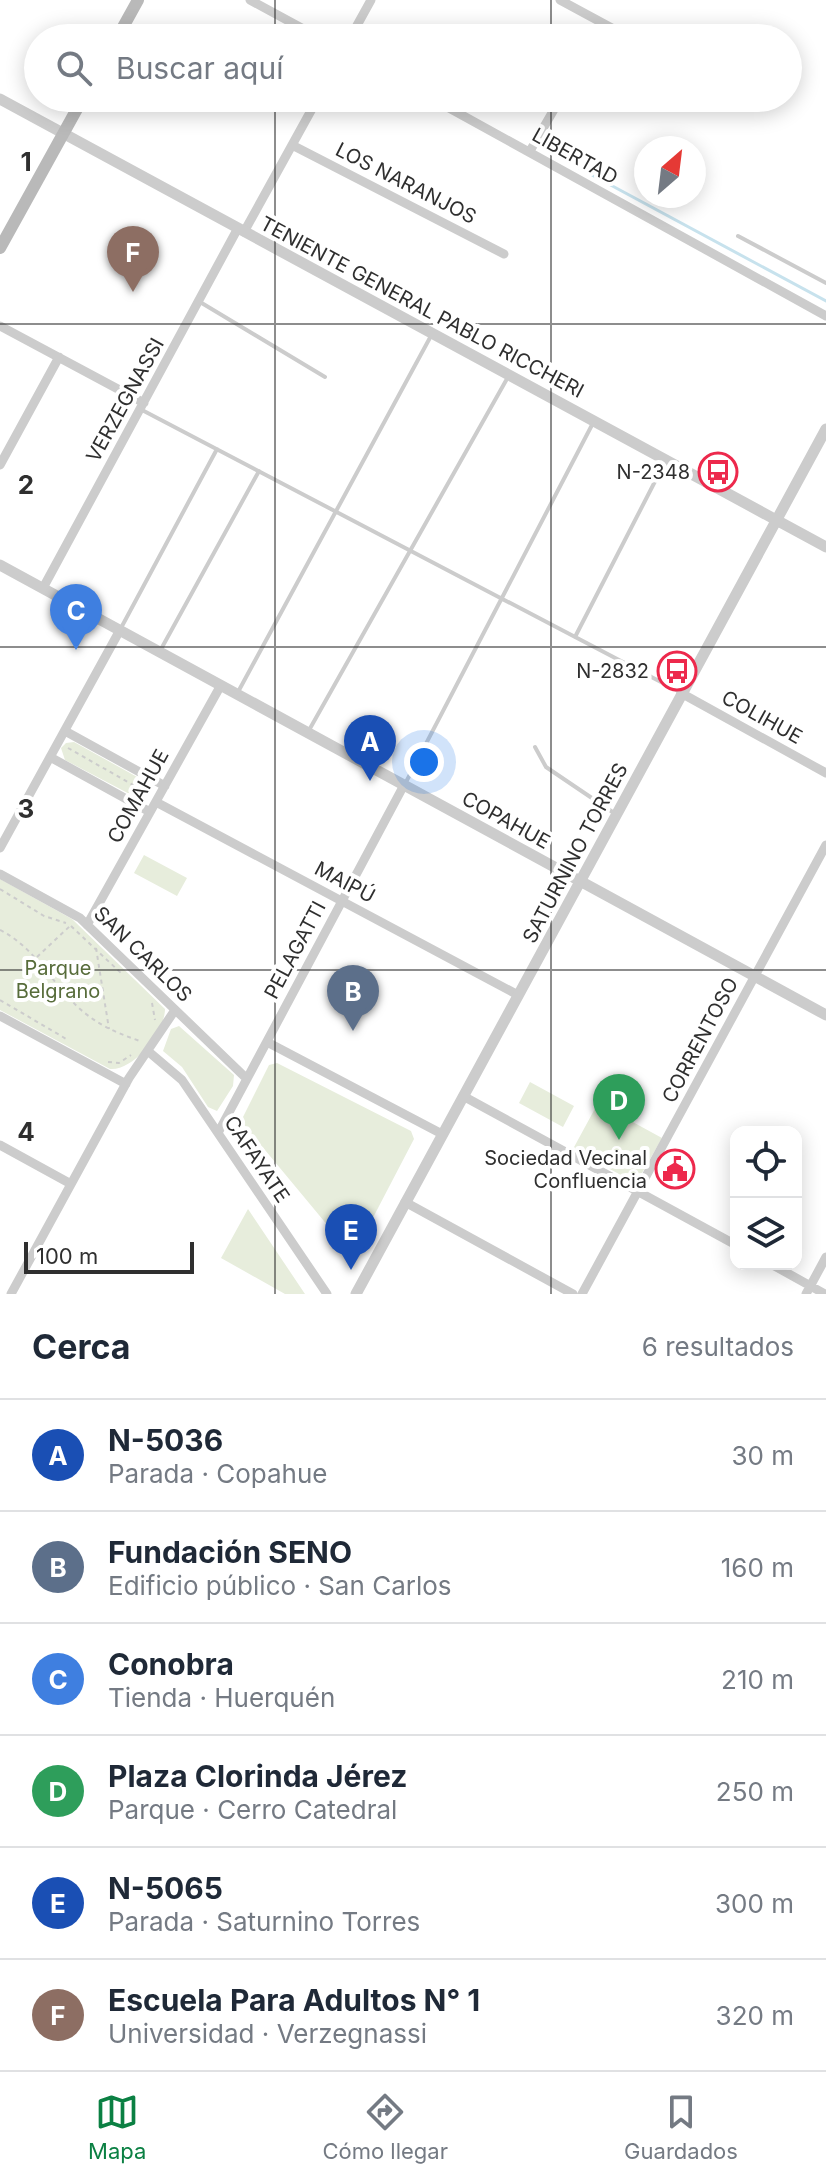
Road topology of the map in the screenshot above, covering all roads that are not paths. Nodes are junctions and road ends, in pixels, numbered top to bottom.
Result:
1 (138, 0) edge
2 (250, 0) edge
3 (371, 0) edge
4 (560, 0) edge
5 (125, 24) edge
6 (294, 24) edge
7 (358, 24) edge
8 (604, 24) edge
9 (0, 99) edge
10 (75, 112) edge
11 (310, 112) edge
12 (457, 112) edge
13 (553, 112) edge
14 (63, 134) junction
15 (292, 145) junction
16 (530, 151) junction
17 (241, 230) junction
18 (738, 236) dead end
19 (0, 248) edge
20 (504, 254) dead end
21 (826, 283) edge
22 (199, 301) junction
23 (826, 316) edge
24 (0, 326) edge
25 (432, 334) junction
26 (59, 357) junction
27 (510, 375) junction
28 (325, 377) dead end
29 (142, 406) junction
30 (594, 421) junction
31 (826, 429) edge
32 (217, 449) junction
33 (666, 460) junction
34 (0, 465) edge
35 (259, 471) junction
36 (336, 511) junction
37 (776, 520) junction
38 (826, 547) edge
39 (410, 551) junction
40 (0, 565) edge
41 (43, 588) junction
42 (501, 598) junction
43 (120, 630) junction
44 (575, 637) junction
45 (160, 652) junction
46 (221, 685) junction
47 (681, 693) junction
48 (237, 694) junction
49 (65, 731) junction
50 (308, 732) junction
51 (535, 747) dead end
52 (50, 757) junction
53 (826, 773) edge
54 (404, 785) junction
55 (165, 786) junction
56 (153, 798) junction
57 (150, 812) junction
58 (616, 814) junction
59 (826, 845) edge
60 (0, 848) edge
61 (0, 874) edge
62 (580, 881) junction
63 (342, 901) junction
64 (87, 925) junction
65 (755, 976) junction
66 (518, 995) junction
67 (175, 1010) junction
68 (826, 1015) edge
69 (0, 1016) edge
70 (267, 1042) junction
71 (149, 1052) junction
72 (247, 1079) junction
73 (126, 1084) junction
74 (463, 1096) junction
75 (218, 1133) junction
76 (442, 1134) junction
77 (0, 1145) edge
78 (71, 1184) junction
79 (638, 1191) junction
80 (405, 1202) junction
81 (730, 1242) edge
82 (826, 1257) edge
83 (780, 1270) edge
84 (808, 1290) edge
85 (11, 1294) edge
86 (327, 1294) edge
87 (356, 1294) edge
88 (573, 1294) edge
89 (582, 1294) edge
90 (825, 1294) edge

1 - 5 main road
2 - 6 street
3 - 7 street
4 - 8 street
9 - 14 street, TENIENTE GENERAL PABLO RICCHERI
10 - 14 main road
11 - 15 street, VERZEGNASSI
12 - 16 street, LIBERTAD
13 - 16 street
14 - 17 street, TENIENTE GENERAL PABLO RICCHERI
14 - 19 main road
15 - 17 street, VERZEGNASSI
15 - 20 street, LOS NARANJOS
16 - 23 street, LIBERTAD
17 - 22 street, VERZEGNASSI
17 - 25 street, TENIENTE GENERAL PABLO RICCHERI
18 - 21 lane
22 - 28 lane
22 - 29 street, VERZEGNASSI
24 - 26 street
25 - 27 street, TENIENTE GENERAL PABLO RICCHERI
25 - 36 lane
26 - 29 street
26 - 34 street
27 - 30 street, TENIENTE GENERAL PABLO RICCHERI
27 - 39 lane
29 - 32 lane
29 - 41 street, VERZEGNASSI
30 - 33 street, TENIENTE GENERAL PABLO RICCHERI
30 - 42 lane
31 - 37 street, SATURNINO TORRES
32 - 35 lane
32 - 43 lane
33 - 37 street, TENIENTE GENERAL PABLO RICCHERI
33 - 44 lane
35 - 36 lane
35 - 45 lane
36 - 39 lane
36 - 48 lane
37 - 38 street, TENIENTE GENERAL PABLO RICCHERI
37 - 47 street, SATURNINO TORRES
39 - 42 lane
39 - 50 lane
40 - 41 street, COPAHUE
41 - 43 street, COPAHUE
42 - 44 lane
42 - 54 lane
43 - 45 street, COPAHUE
43 - 49 street
44 - 47 lane
45 - 46 street, COPAHUE
46 - 48 street, COPAHUE
46 - 55 street, COMAHUE
47 - 53 street, COLIHUE
47 - 58 street, SATURNINO TORRES
48 - 50 street, COPAHUE
49 - 52 street
49 - 55 street
50 - 54 street, COPAHUE
51 - 58 lane
52 - 57 street
52 - 60 street
54 - 62 street, COPAHUE
54 - 63 street, PELAGATTI
55 - 56 street, COMAHUE
56 - 57 street, COMAHUE
56 - 63 street, MAIPÚ
57 - 64 street, COMAHUE
58 - 62 street, SATURNINO TORRES
59 - 65 street, CORRENTOSO
61 - 64 street, SAN CARLOS
62 - 65 street, COPAHUE
62 - 66 street, SATURNINO TORRES
63 - 66 street, MAIPÚ
63 - 70 street, PELAGATTI
64 - 67 street, SAN CARLOS
65 - 68 street, COPAHUE
65 - 79 street, CORRENTOSO
66 - 74 street, SATURNINO TORRES
67 - 71 street
67 - 72 street, SAN CARLOS
69 - 73 street
70 - 72 street, PELAGATTI
70 - 76 street
71 - 73 street
71 - 75 street, CAFAYATE
72 - 75 street, PELAGATTI
73 - 78 street
74 - 76 street, SATURNINO TORRES
74 - 79 street
75 - 86 street, CAFAYATE
76 - 80 street, SATURNINO TORRES
77 - 78 street
78 - 85 street
79 - 81 street
79 - 89 street, CORRENTOSO
80 - 87 street, SATURNINO TORRES
80 - 88 street
82 - 84 street
83 - 84 street
84 - 90 street

